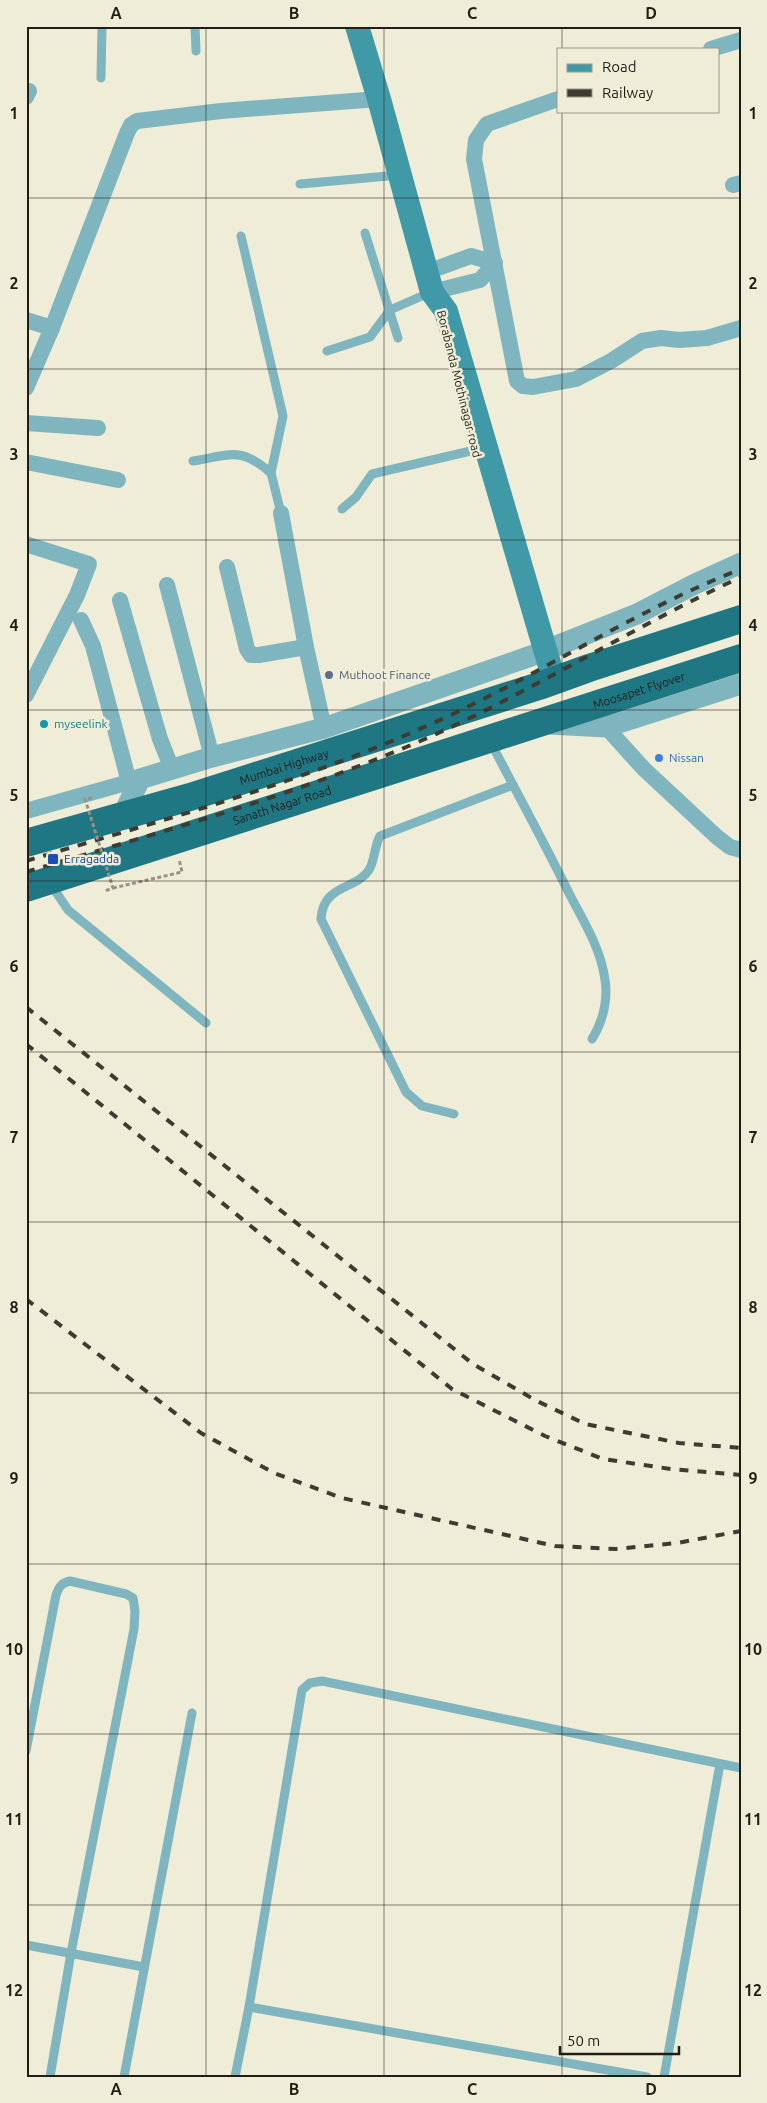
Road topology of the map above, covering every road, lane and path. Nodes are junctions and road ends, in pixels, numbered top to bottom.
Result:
1 (102, 26) edge
2 (195, 26) edge
3 (357, 26) edge
4 (741, 40) edge
5 (715, 48) edge
6 (196, 51) dead end
7 (101, 78) dead end
8 (379, 99) junction
9 (557, 99) edge
10 (400, 175) junction
11 (300, 184) dead end
12 (365, 233) dead end
13 (242, 236) dead end
14 (495, 263) junction
15 (433, 290) junction
16 (390, 310) junction
17 (26, 320) edge
18 (52, 328) junction
19 (741, 328) edge
20 (398, 338) dead end
21 (327, 351) dead end
22 (26, 388) edge
23 (26, 423) edge
24 (98, 428) dead end
25 (475, 450) junction
26 (193, 461) dead end
27 (26, 462) edge
28 (271, 473) junction
29 (118, 480) dead end
30 (342, 509) dead end
31 (281, 513) joint
32 (26, 544) edge
33 (741, 563) edge
34 (227, 567) dead end
35 (167, 585) dead end
36 (120, 600) dead end
37 (741, 619) edge
38 (81, 620) dead end
39 (306, 647) junction
40 (538, 653) junction
41 (741, 658) edge
42 (547, 683) junction
43 (741, 684) edge
44 (26, 695) edge
45 (603, 715) junction
46 (538, 723) joint
47 (324, 728) junction
48 (488, 739) junction
49 (357, 743) junction
50 (212, 757) junction
51 (172, 769) junction
52 (368, 778) junction
53 (135, 780) junction
54 (242, 780) junction
55 (513, 786) junction
56 (92, 798) dead end
57 (26, 811) edge
58 (253, 815) junction
59 (122, 817) junction
60 (26, 843) edge
61 (741, 850) edge
62 (182, 872) dead end
63 (37, 884) edge
64 (113, 888) junction
65 (105, 891) dead end
66 (206, 1023) dead end
67 (592, 1039) dead end
68 (454, 1114) dead end
69 (192, 1713) dead end
70 (26, 1751) edge
71 (720, 1764) junction
72 (741, 1768) edge
73 (26, 1945) edge
74 (71, 1953) junction
75 (144, 1967) junction
76 (249, 2007) junction
77 (50, 2077) edge
78 (124, 2077) edge
79 (235, 2077) edge
80 (647, 2077) edge
81 (664, 2077) edge

1 - 7 lane
2 - 6 lane
3 - 8 main road, Borabanda Mothinagar road
4 - 5 street
8 - 10 main road, Borabanda Mothinagar road
8 - 18 street
9 - 14 street
10 - 11 lane
10 - 15 main road, Borabanda Mothinagar road
12 - 16 lane
13 - 28 lane
14 - 15 street
14 - 15 street
14 - 19 street
15 - 16 lane
15 - 25 main road, Borabanda Mothinagar road
15 - 40 main road
16 - 20 lane
16 - 21 lane
17 - 18 street
18 - 22 street
23 - 24 street
25 - 30 lane
25 - 40 main road, Borabanda Mothinagar road
26 - 28 lane
27 - 29 street
28 - 31 lane
31 - 39 street
32 - 44 street
33 - 40 street
34 - 39 street
35 - 50 street
36 - 51 street
37 - 42 highway
38 - 53 street
39 - 47 street
40 - 42 main road, Borabanda Mothinagar road
40 - 47 street
41 - 45 highway, Moosapet Flyover
42 - 49 highway, Mumbai Highway
43 - 45 street
45 - 46 highway, Moosapet Flyover
45 - 61 street
46 - 48 highway, Sanath Nagar Road
47 - 50 street
48 - 52 highway, Sanath Nagar Road
48 - 55 lane
49 - 52 highway
49 - 54 highway, Mumbai Highway
50 - 51 street
51 - 53 street
52 - 58 highway, Sanath Nagar Road
53 - 57 street
53 - 59 street
54 - 58 highway
54 - 59 highway, Mumbai Highway
55 - 67 lane
55 - 68 lane
56 - 64 path, bridge
58 - 63 highway, Sanath Nagar Road
59 - 60 highway, Mumbai Highway
62 - 64 path
63 - 66 lane
64 - 65 path, bridge
69 - 75 lane
70 - 74 lane
71 - 72 lane
71 - 76 lane
71 - 81 lane
73 - 74 lane
74 - 75 lane
74 - 77 lane
75 - 78 lane
76 - 79 lane
76 - 80 lane

